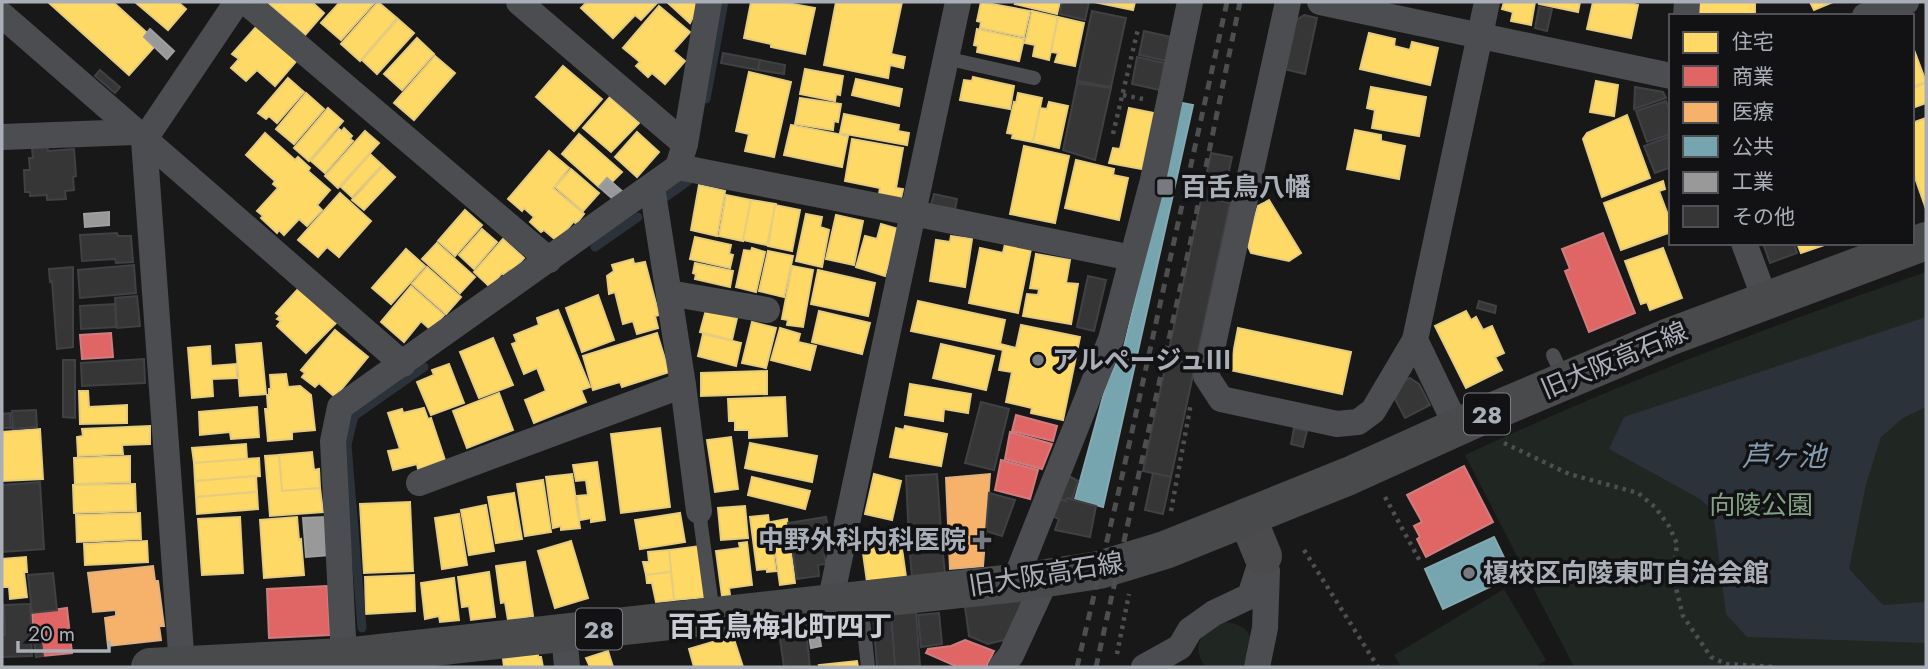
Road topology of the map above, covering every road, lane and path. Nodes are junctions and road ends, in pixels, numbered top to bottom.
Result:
1 (237, 2) edge
2 (246, 2) edge
3 (519, 2) edge
4 (709, 2) edge
5 (957, 2) edge
6 (1190, 2) edge
7 (1288, 2) edge
8 (1320, 2) edge
9 (1487, 2) edge
10 (1906, 2) edge
11 (1872, 14) edge
12 (2, 15) edge
13 (1138, 29) dead end
14 (1480, 36) junction
15 (945, 58) junction
16 (1669, 76) edge
17 (1034, 78) dead end
18 (1113, 135) dead end
19 (139, 136) junction
20 (2, 137) edge
21 (682, 155) junction
22 (652, 187) junction
23 (913, 213) junction
24 (1926, 241) edge
25 (1745, 245) edge
26 (1132, 258) junction
27 (549, 260) junction
28 (668, 293) junction
29 (1765, 299) junction
30 (767, 310) dead end
31 (1415, 340) junction
32 (404, 364) junction
33 (683, 385) junction
34 (1211, 385) junction
35 (1457, 427) junction
36 (1498, 440) dead end
37 (419, 483) dead end
38 (1380, 487) dead end
39 (699, 511) joint
40 (1170, 516) dead end
41 (1247, 517) junction
42 (1304, 550) dead end
43 (1263, 556) junction
44 (1136, 559) junction
45 (1421, 563) dead end
46 (1030, 580) junction
47 (846, 601) junction
48 (713, 616) junction
49 (565, 650) edge
50 (344, 657) junction
51 (1186, 657) edge
52 (384, 659) edge
53 (166, 666) edge
54 (868, 667) edge
55 (1001, 667) edge
56 (1114, 667) edge
57 (1144, 667) edge
58 (1258, 667) edge
59 (1378, 667) edge
60 (1774, 667) edge

1 - 19 street
2 - 27 street
3 - 21 street
4 - 21 street
5 - 15 street
6 - 26 street
7 - 34 street
8 - 14 street
9 - 14 street
10 - 11 street
12 - 19 street
13 - 18 path
14 - 16 street
14 - 31 street
15 - 17 lane
15 - 23 street
19 - 20 street
19 - 32 street
19 - 53 street
21 - 22 street
21 - 23 street
22 - 27 street
22 - 28 street
23 - 26 street
23 - 47 street
24 - 29 main road, 旧大阪高石線 / 28
25 - 29 street
26 - 46 street
27 - 32 street
28 - 30 street
28 - 33 street
29 - 35 main road, 旧大阪高石線 / 28
31 - 34 street
31 - 35 street
32 - 50 street
33 - 37 street
33 - 39 street
34 - 40 path
35 - 41 main road, 旧大阪高石線 / 28
36 - 60 path
38 - 45 path
39 - 48 lane
41 - 43 street
41 - 44 main road, 旧大阪高石線 / 28
42 - 59 path
43 - 51 street
43 - 58 street
44 - 46 main road, 旧大阪高石線 / 28
44 - 56 path
46 - 47 main road, 旧大阪高石線 / 28
46 - 55 street
47 - 48 main road, 旧大阪高石線 / 28
47 - 54 lane
48 - 49 main road, 旧大阪高石線 / 28
49 - 52 main road, 旧大阪高石線 / 28
50 - 52 main road, 旧大阪高石線 / 28
50 - 53 main road, 旧大阪高石線 / 28
51 - 57 street

